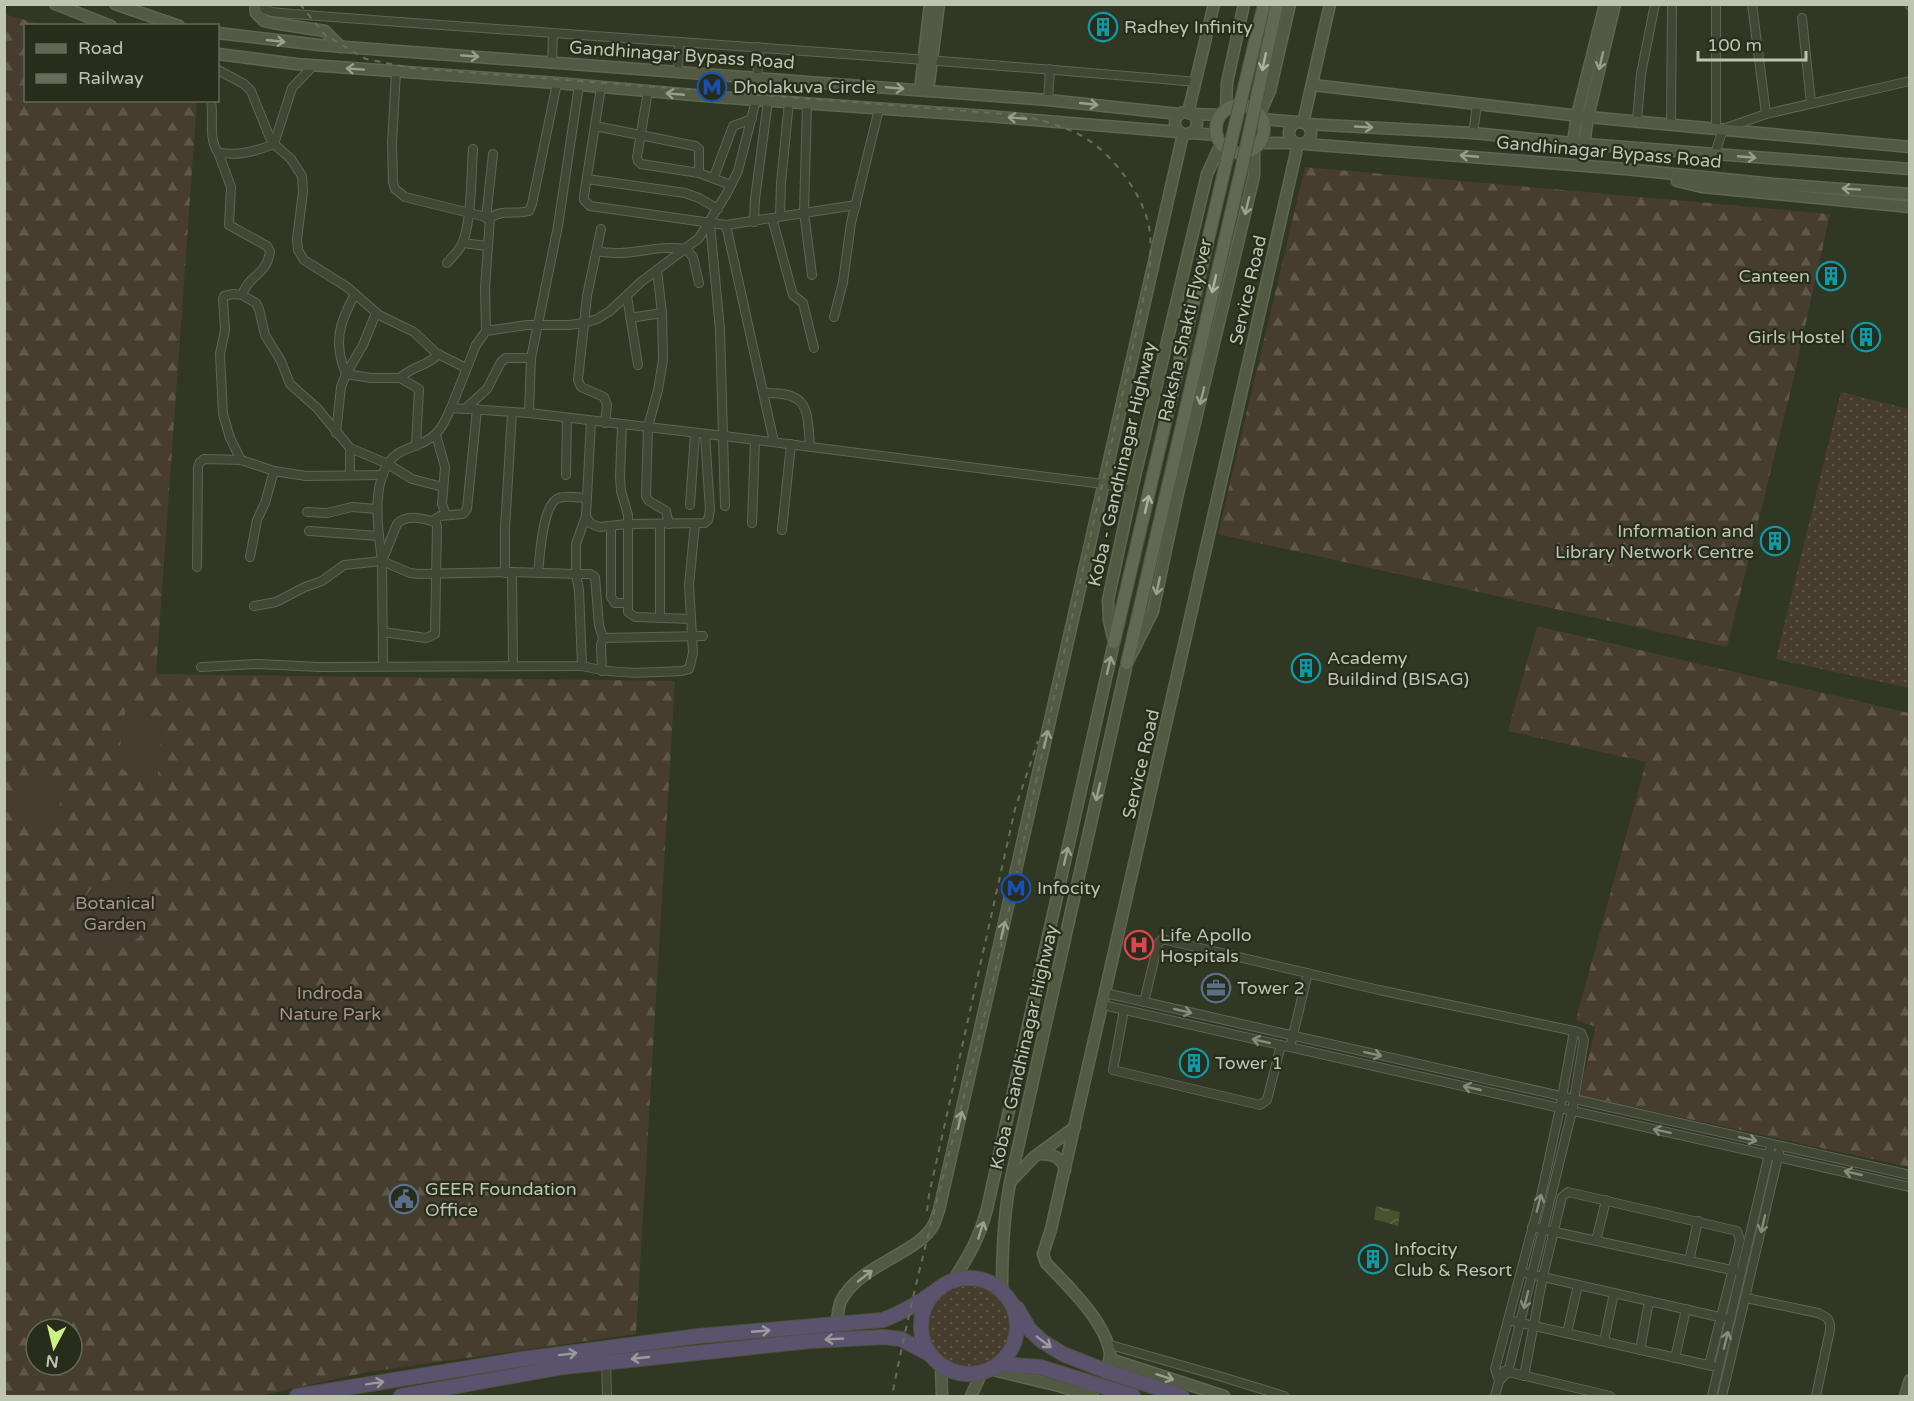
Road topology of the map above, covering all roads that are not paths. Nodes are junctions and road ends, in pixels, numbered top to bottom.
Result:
1 (55, 4) edge
2 (115, 4) edge
3 (930, 4) edge
4 (939, 4) edge
5 (1214, 4) edge
6 (1244, 4) edge
7 (1264, 4) edge
8 (1276, 4) edge
9 (1290, 4) edge
10 (1330, 4) edge
11 (1605, 4) edge
12 (1615, 4) edge
13 (1655, 4) edge
14 (1672, 4) edge
15 (1716, 4) edge
16 (1752, 4) edge
17 (255, 5) edge
18 (1802, 18) dead end
19 (106, 24) edge
20 (173, 24) edge
21 (219, 33) edge
22 (553, 34) junction
23 (679, 43) junction
24 (341, 47) junction
25 (759, 47) junction
26 (219, 54) edge
27 (927, 61) junction
28 (552, 62) junction
29 (312, 66) junction
30 (1050, 69) junction
31 (219, 71) edge
32 (678, 71) junction
33 (396, 72) junction
34 (759, 77) junction
35 (1910, 81) edge
36 (1196, 82) junction
37 (557, 83) junction
38 (579, 85) junction
39 (1313, 85) junction
40 (601, 87) junction
41 (648, 91) junction
42 (924, 91) junction
43 (756, 100) junction
44 (1048, 100) junction
45 (768, 101) junction
46 (211, 102) edge
47 (789, 102) junction
48 (1812, 103) junction
49 (807, 104) junction
50 (1477, 105) junction
51 (879, 109) junction
52 (1224, 112) junction
53 (1187, 114) junction
54 (1766, 114) junction
55 (1583, 116) junction
56 (1260, 117) junction
57 (752, 119) junction
58 (1637, 121) junction
59 (1302, 123) junction
60 (1671, 124) junction
61 (595, 126) junction
62 (1719, 128) junction
63 (1184, 133) junction
64 (1473, 133) junction
65 (641, 135) junction
66 (1219, 140) junction
67 (1578, 143) junction
68 (274, 144) junction
69 (1299, 144) junction
70 (1257, 146) junction
71 (1910, 147) edge
72 (473, 149) dead end
73 (218, 152) junction
74 (493, 154) dead end
75 (1716, 154) junction
76 (1910, 169) edge
77 (1625, 170) junction
78 (699, 173) junction
79 (714, 177) junction
80 (587, 179) junction
81 (731, 185) junction
82 (1910, 194) edge
83 (856, 205) junction
84 (1910, 207) edge
85 (718, 209) junction
86 (804, 212) junction
87 (468, 213) junction
88 (776, 217) junction
89 (488, 218) junction
90 (754, 222) junction
91 (710, 224) junction
92 (726, 225) junction
93 (601, 229) dead end
94 (463, 243) junction
95 (487, 246) junction
96 (686, 249) junction
97 (597, 251) junction
98 (447, 263) dead end
99 (657, 270) junction
100 (812, 275) dead end
101 (699, 283) dead end
102 (355, 294) junction
103 (242, 295) junction
104 (627, 296) junction
105 (376, 313) junction
106 (662, 313) junction
107 (834, 317) dead end
108 (630, 318) junction
109 (584, 323) junction
110 (537, 326) junction
111 (486, 331) junction
112 (814, 348) dead end
113 (439, 354) junction
114 (531, 358) junction
115 (638, 365) dead end
116 (466, 369) junction
117 (346, 374) junction
118 (400, 378) junction
119 (764, 393) junction
120 (451, 408) junction
121 (465, 409) junction
122 (477, 409) junction
123 (512, 412) junction
124 (529, 413) junction
125 (567, 418) junction
126 (591, 421) junction
127 (604, 423) junction
128 (622, 424) junction
129 (648, 427) junction
130 (336, 432) junction
131 (695, 433) junction
132 (705, 434) junction
133 (436, 435) junction
134 (723, 436) junction
135 (755, 440) junction
136 (774, 442) junction
137 (791, 444) junction
138 (416, 446) junction
139 (810, 447) junction
140 (350, 448) junction
141 (241, 460) junction
142 (388, 465) junction
143 (274, 471) junction
144 (350, 475) junction
145 (383, 475) junction
146 (566, 475) dead end
147 (1103, 484) junction
148 (443, 487) junction
149 (1132, 489) junction
150 (587, 498) junction
151 (690, 505) dead end
152 (725, 506) dead end
153 (377, 509) junction
154 (307, 512) dead end
155 (446, 514) junction
156 (586, 516) junction
157 (432, 521) junction
158 (752, 523) dead end
159 (628, 524) junction
160 (664, 524) junction
161 (695, 524) junction
162 (611, 526) junction
163 (782, 530) dead end
164 (309, 531) dead end
165 (379, 536) junction
166 (250, 557) dead end
167 (382, 561) junction
168 (197, 567) dead end
169 (508, 573) junction
170 (538, 573) junction
171 (435, 574) junction
172 (576, 574) junction
173 (628, 603) junction
174 (254, 606) dead end
175 (660, 618) junction
176 (691, 619) junction
177 (383, 632) junction
178 (703, 636) dead end
179 (603, 638) junction
180 (693, 638) junction
181 (1114, 642) junction
182 (1127, 663) junction
183 (383, 665) junction
184 (513, 665) junction
185 (582, 666) junction
186 (201, 667) dead end
187 (602, 671) junction
188 (1308, 974) junction
189 (1106, 993) junction
190 (1144, 1002) junction
191 (1103, 1005) junction
192 (1124, 1010) junction
193 (1574, 1031) junction
194 (1293, 1036) junction
195 (1281, 1045) junction
196 (1290, 1047) junction
197 (1562, 1097) junction
198 (1574, 1100) junction
199 (1560, 1108) junction
200 (1572, 1111) junction
201 (1075, 1127) junction
202 (1771, 1144) junction
203 (1780, 1146) junction
204 (1039, 1154) junction
205 (1769, 1154) junction
206 (1778, 1156) junction
207 (1065, 1170) junction
208 (1910, 1175) edge
209 (1010, 1183) junction
210 (1910, 1187) edge
211 (1606, 1200) junction
212 (1698, 1221) junction
213 (1532, 1227) junction
214 (1544, 1229) junction
215 (1554, 1231) junction
216 (1596, 1241) junction
217 (1689, 1261) junction
218 (1738, 1271) junction
219 (1521, 1272) junction
220 (1532, 1275) junction
221 (1543, 1276) junction
222 (953, 1281) junction
223 (1578, 1285) junction
224 (940, 1288) junction
225 (1614, 1293) junction
226 (1005, 1294) junction
227 (1746, 1298) junction
228 (1649, 1301) junction
229 (1686, 1309) junction
230 (1721, 1317) junction
231 (1732, 1319) junction
232 (1508, 1320) junction
233 (1520, 1323) junction
234 (836, 1324) junction
235 (1533, 1325) junction
236 (1567, 1333) junction
237 (1604, 1341) junction
238 (1107, 1344) junction
239 (1640, 1350) junction
240 (931, 1355) junction
241 (1675, 1358) junction
242 (606, 1362) junction
243 (941, 1365) junction
244 (1108, 1365) junction
245 (1709, 1365) junction
246 (1719, 1367) junction
247 (991, 1368) junction
248 (1495, 1369) junction
249 (1508, 1372) junction
250 (1524, 1376) junction
251 (1910, 1380) edge
252 (1499, 1381) junction
253 (297, 1396) edge
254 (401, 1396) edge
255 (607, 1396) edge
256 (942, 1396) edge
257 (971, 1396) edge
258 (1093, 1396) edge
259 (1133, 1396) edge
260 (1182, 1396) edge
261 (1224, 1396) edge
262 (1284, 1396) edge
263 (1495, 1396) edge
264 (1610, 1396) edge
265 (1712, 1396) edge
266 (1722, 1396) edge
267 (1816, 1396) edge
268 (1905, 1396) edge

1 - 19 main road
2 - 20 main road
3 - 27 main road
4 - 27 main road
5 - 36 main road
6 - 52 main road
181 -> 7 main road, Raksha Shakti Flyover, bridge
8 -> 182 main road, Raksha Shakti Flyover, bridge
9 - 56 main road
10 - 39 main road
11 - 55 main road
12 -> 55 main road
13 - 58 street
14 - 60 street
15 - 62 street
16 - 54 street
17 - 22 street
17 - 24 main road
18 - 48 street
21 -> 24 main road, Gandhinagar Bypass Road
22 - 23 street
22 - 28 street
23 - 25 street
23 - 32 street
24 -> 28 main road, Gandhinagar Bypass Road
25 - 27 street
25 - 34 street
26 - 29 main road, Gandhinagar Bypass Road
27 - 30 street
27 - 42 main road
28 - 32 main road, Gandhinagar Bypass Road
33 -> 29 main road, Gandhinagar Bypass Road
29 - 68 street
30 - 36 street
30 - 44 street
31 - 68 street
32 - 34 main road, Gandhinagar Bypass Road
33 - 37 main road, Gandhinagar Bypass Road
33 - 87 street
34 -> 42 main road, Gandhinagar Bypass Road
34 - 43 street
35 - 48 street
36 - 53 main road
37 - 38 main road, Gandhinagar Bypass Road
37 - 89 street
38 - 40 main road, Gandhinagar Bypass Road
38 - 110 street
39 - 50 main road
39 - 59 main road
40 - 41 main road, Gandhinagar Bypass Road
40 - 61 street
43 -> 41 main road, Gandhinagar Bypass Road
41 - 65 street
42 - 44 main road, Gandhinagar Bypass Road
43 - 45 main road, Gandhinagar Bypass Road
43 - 57 street
44 -> 53 main road, Gandhinagar Bypass Road
45 - 47 main road, Gandhinagar Bypass Road
45 - 90 street
46 - 73 street
47 - 49 main road, Gandhinagar Bypass Road
47 - 88 street
48 - 54 street
49 - 51 main road, Gandhinagar Bypass Road
49 - 86 street
50 - 55 main road
50 - 64 street
63 -> 51 main road, Gandhinagar Bypass Road
51 - 83 street
52 - 53 main road, Gandhinagar Bypass Road
52 - 56 main road
52 - 66 main road
53 - 63 main road
53 - 63 main road
54 - 62 street
55 - 58 main road
55 - 67 main road
56 - 59 main road, Gandhinagar Bypass Road
56 - 70 main road
57 - 79 street
57 - 81 street
58 - 60 main road
59 -> 64 main road, Gandhinagar Bypass Road
59 - 69 main road
59 - 69 main road
60 - 62 main road
61 - 65 street
61 - 80 street
62 - 71 main road
62 - 75 street
63 - 66 main road, Gandhinagar Bypass Road
63 - 147 main road
64 - 67 main road, Gandhinagar Bypass Road
65 - 78 street
65 - 78 street
66 - 70 main road
66 - 149 main road, Koba - Gandhinagar Highway
67 - 75 main road, Gandhinagar Bypass Road
68 - 73 street
68 - 102 street
69 - 70 main road, Gandhinagar Bypass Road
77 -> 69 main road, Gandhinagar Bypass Road
69 - 189 main road, Service Road
70 -> 182 main road, Koba - Gandhinagar Highway
72 - 87 street
73 - 103 street
74 - 89 street
75 -> 76 main road, Gandhinagar Bypass Road
82 -> 77 main road, Gandhinagar Bypass Road
77 - 84 main road
78 - 79 street
79 - 81 street
80 - 85 street
80 - 91 street
81 - 85 street
83 - 86 street
83 - 107 street
85 - 91 street
86 - 88 street
86 - 100 street
87 - 89 street
87 - 94 street
88 - 90 street
88 - 112 street
89 - 95 street
90 - 92 street
91 - 92 street
91 - 96 street
91 - 134 street
92 - 119 street
93 - 97 street
94 - 95 street
94 - 98 street
95 - 111 street
96 - 97 street
96 - 99 street
96 - 101 street
97 - 109 street
99 - 104 street
99 - 106 street
102 - 105 street
102 - 117 street
103 - 130 street
103 - 141 street
104 - 108 street
104 - 109 street
105 - 113 street
105 - 117 street
106 - 108 street
106 - 129 street
108 - 115 street
109 - 110 street
109 - 127 street
110 - 111 street
110 - 114 street
111 - 116 street
113 - 116 street
113 - 118 street
114 - 121 street
114 - 124 street
116 - 120 street
117 - 118 street
117 - 130 street
118 - 138 street
119 - 136 street
119 - 139 street
120 - 121 street
120 - 133 street
121 - 122 street
122 - 123 street
122 - 155 street
123 - 124 street
123 - 169 street
124 - 125 street
125 - 126 street
125 - 146 street
126 - 127 street
126 - 150 street
127 - 128 street
128 - 129 street
128 - 159 street
129 - 131 street
129 - 160 street
130 - 140 street
131 - 132 street
131 - 151 street
132 - 134 street
132 - 161 street
133 - 138 street
133 - 148 street
134 - 135 street
134 - 152 street
135 - 136 street
135 - 158 street
136 - 137 street
137 - 139 street
137 - 163 street
138 - 142 street
139 - 147 street
140 - 142 street
140 - 144 street
141 - 143 street
141 - 168 street
142 - 145 street
142 - 148 street
143 - 144 street
143 - 166 street
144 - 145 street
145 - 153 street
147 - 149 street
234 -> 147 main road
148 - 155 street
149 - 181 main road, Koba - Gandhinagar Highway
150 - 156 street
150 - 170 street
153 - 154 street
153 - 165 street
155 - 157 street
156 - 162 street
156 - 172 street
157 - 167 street
157 - 171 street
159 - 160 street
159 - 162 street
159 - 173 street
160 - 161 street
160 - 175 street
161 - 176 street
162 - 173 street
164 - 165 street
165 - 167 street
167 - 171 street
167 - 174 street
167 - 177 street
169 - 170 street
169 - 171 street
169 - 184 street
170 - 172 street
171 - 177 street
172 - 179 street
172 - 185 street
173 - 175 street
175 - 176 street
176 - 180 street
177 - 183 street
178 - 180 street
179 - 180 street
179 - 187 street
180 - 187 street
222 -> 181 main road, Koba - Gandhinagar Highway
182 -> 209 main road, Koba - Gandhinagar Highway
183 - 184 street
183 - 186 street
184 - 185 street
185 - 187 street
188 - 190 street
188 - 193 street
188 - 194 street
189 - 190 street
189 - 191 main road, Service Road
190 -> 194 street
191 - 192 street
191 - 201 main road, Service Road
195 -> 192 street
192 - 195 street
193 - 197 street
193 - 198 street
194 - 196 street
194 -> 197 street
195 - 196 street
199 -> 196 street
197 - 198 street
197 - 199 street
198 - 200 street
198 -> 202 street
199 - 200 street
213 -> 199 street
205 -> 200 street
200 - 214 street
201 - 204 main road
201 - 207 main road, Service Road
202 - 203 street
202 - 205 street
203 - 206 street
203 - 208 street
204 - 207 main road
204 - 209 main road
205 - 206 street
205 - 218 street
210 -> 206 street
206 -> 227 street
207 - 238 main road, Service Road
209 - 226 main road, Koba - Gandhinagar Highway
211 - 212 street
211 - 215 street
211 - 216 street
212 - 217 street
212 - 218 street
213 - 214 street
213 - 219 street
214 - 215 street
214 - 220 street
215 - 216 street
215 - 221 street
216 - 217 street
217 - 218 street
218 - 230 street
218 - 231 street
219 - 220 street
219 - 232 street
220 - 221 street
220 -> 233 street
221 - 223 street
221 - 235 street
222 - 224 highway
222 - 226 highway
223 - 225 street
223 - 236 street
224 - 234 highway
224 - 240 highway
225 - 228 street
225 - 237 street
226 -> 244 highway
226 - 247 highway
227 - 266 street
227 - 267 street
228 - 229 street
228 - 239 street
229 - 230 street
229 - 241 street
230 - 231 street
230 - 245 street
246 -> 231 street
232 - 233 street
232 - 248 street
233 - 235 street
233 - 249 street
253 -> 234 highway
235 - 236 street
235 - 250 street
236 - 237 street
237 - 239 street
238 - 244 main road, Service Road
238 - 262 street
239 - 241 street
240 -> 242 highway
240 - 243 highway
241 - 245 street
242 - 254 highway
242 - 255 street
243 - 247 highway
243 - 256 main road
244 - 260 highway
244 -> 261 main road
245 - 246 street
246 - 265 street
247 - 257 main road
247 - 258 main road
247 - 259 highway
248 - 249 street
248 - 252 street
249 - 250 street
249 - 252 street
250 - 264 street
251 - 268 main road
252 - 263 street

